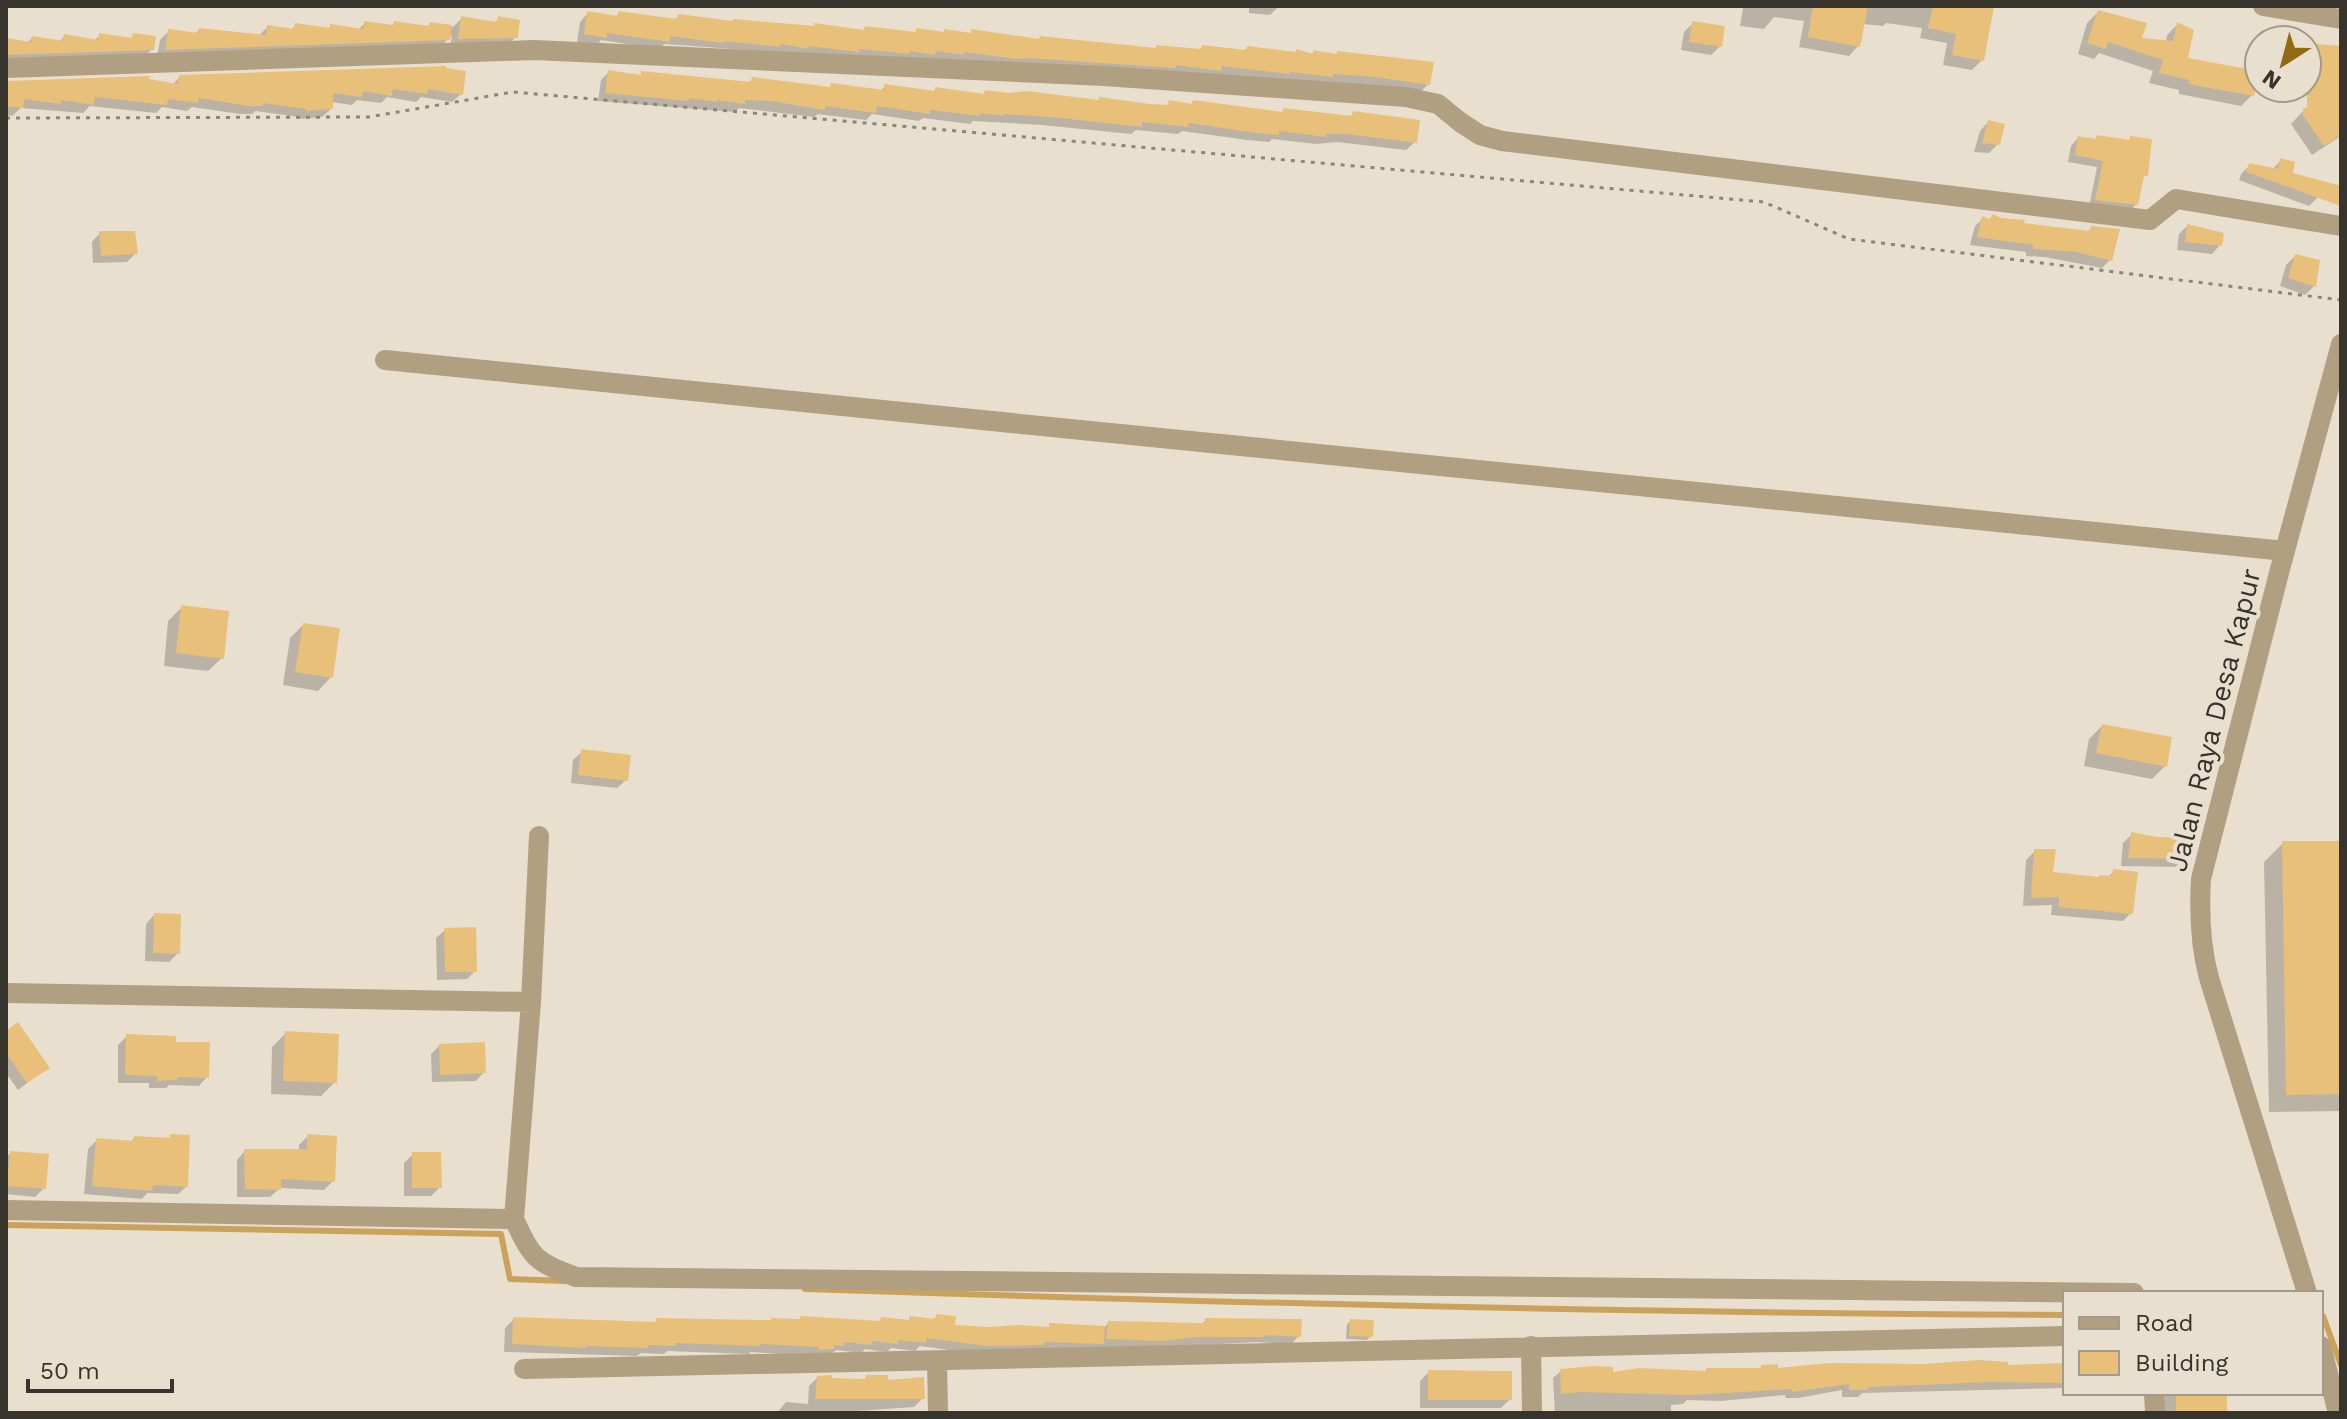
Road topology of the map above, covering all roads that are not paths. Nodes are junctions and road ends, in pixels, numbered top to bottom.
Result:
1 (2263, 6) edge
2 (2341, 19) edge
3 (6, 68) edge
4 (2341, 226) edge
5 (2341, 344) edge
6 (385, 360) dead end
7 (2285, 551) junction
8 (539, 836) dead end
9 (6, 993) edge
10 (531, 1002) junction
11 (6, 1210) edge
12 (514, 1219) junction
13 (2306, 1291) edge
14 (2063, 1292) edge
15 (2063, 1336) edge
16 (1531, 1346) junction
17 (2323, 1354) edge
18 (937, 1361) junction
19 (524, 1369) dead end
20 (938, 1413) edge
21 (1532, 1413) edge
22 (2338, 1413) edge

1 - 2 street
3 - 4 street
5 - 7 street, Jalan Raya Desa Kapur
6 - 7 street
7 - 13 street, Jalan Raya Desa Kapur
8 - 10 street
9 - 10 street
10 - 12 street
11 - 12 street
12 - 14 street
15 - 16 street
16 - 18 street
16 - 21 street
17 - 22 street
18 - 19 street
18 - 20 street

